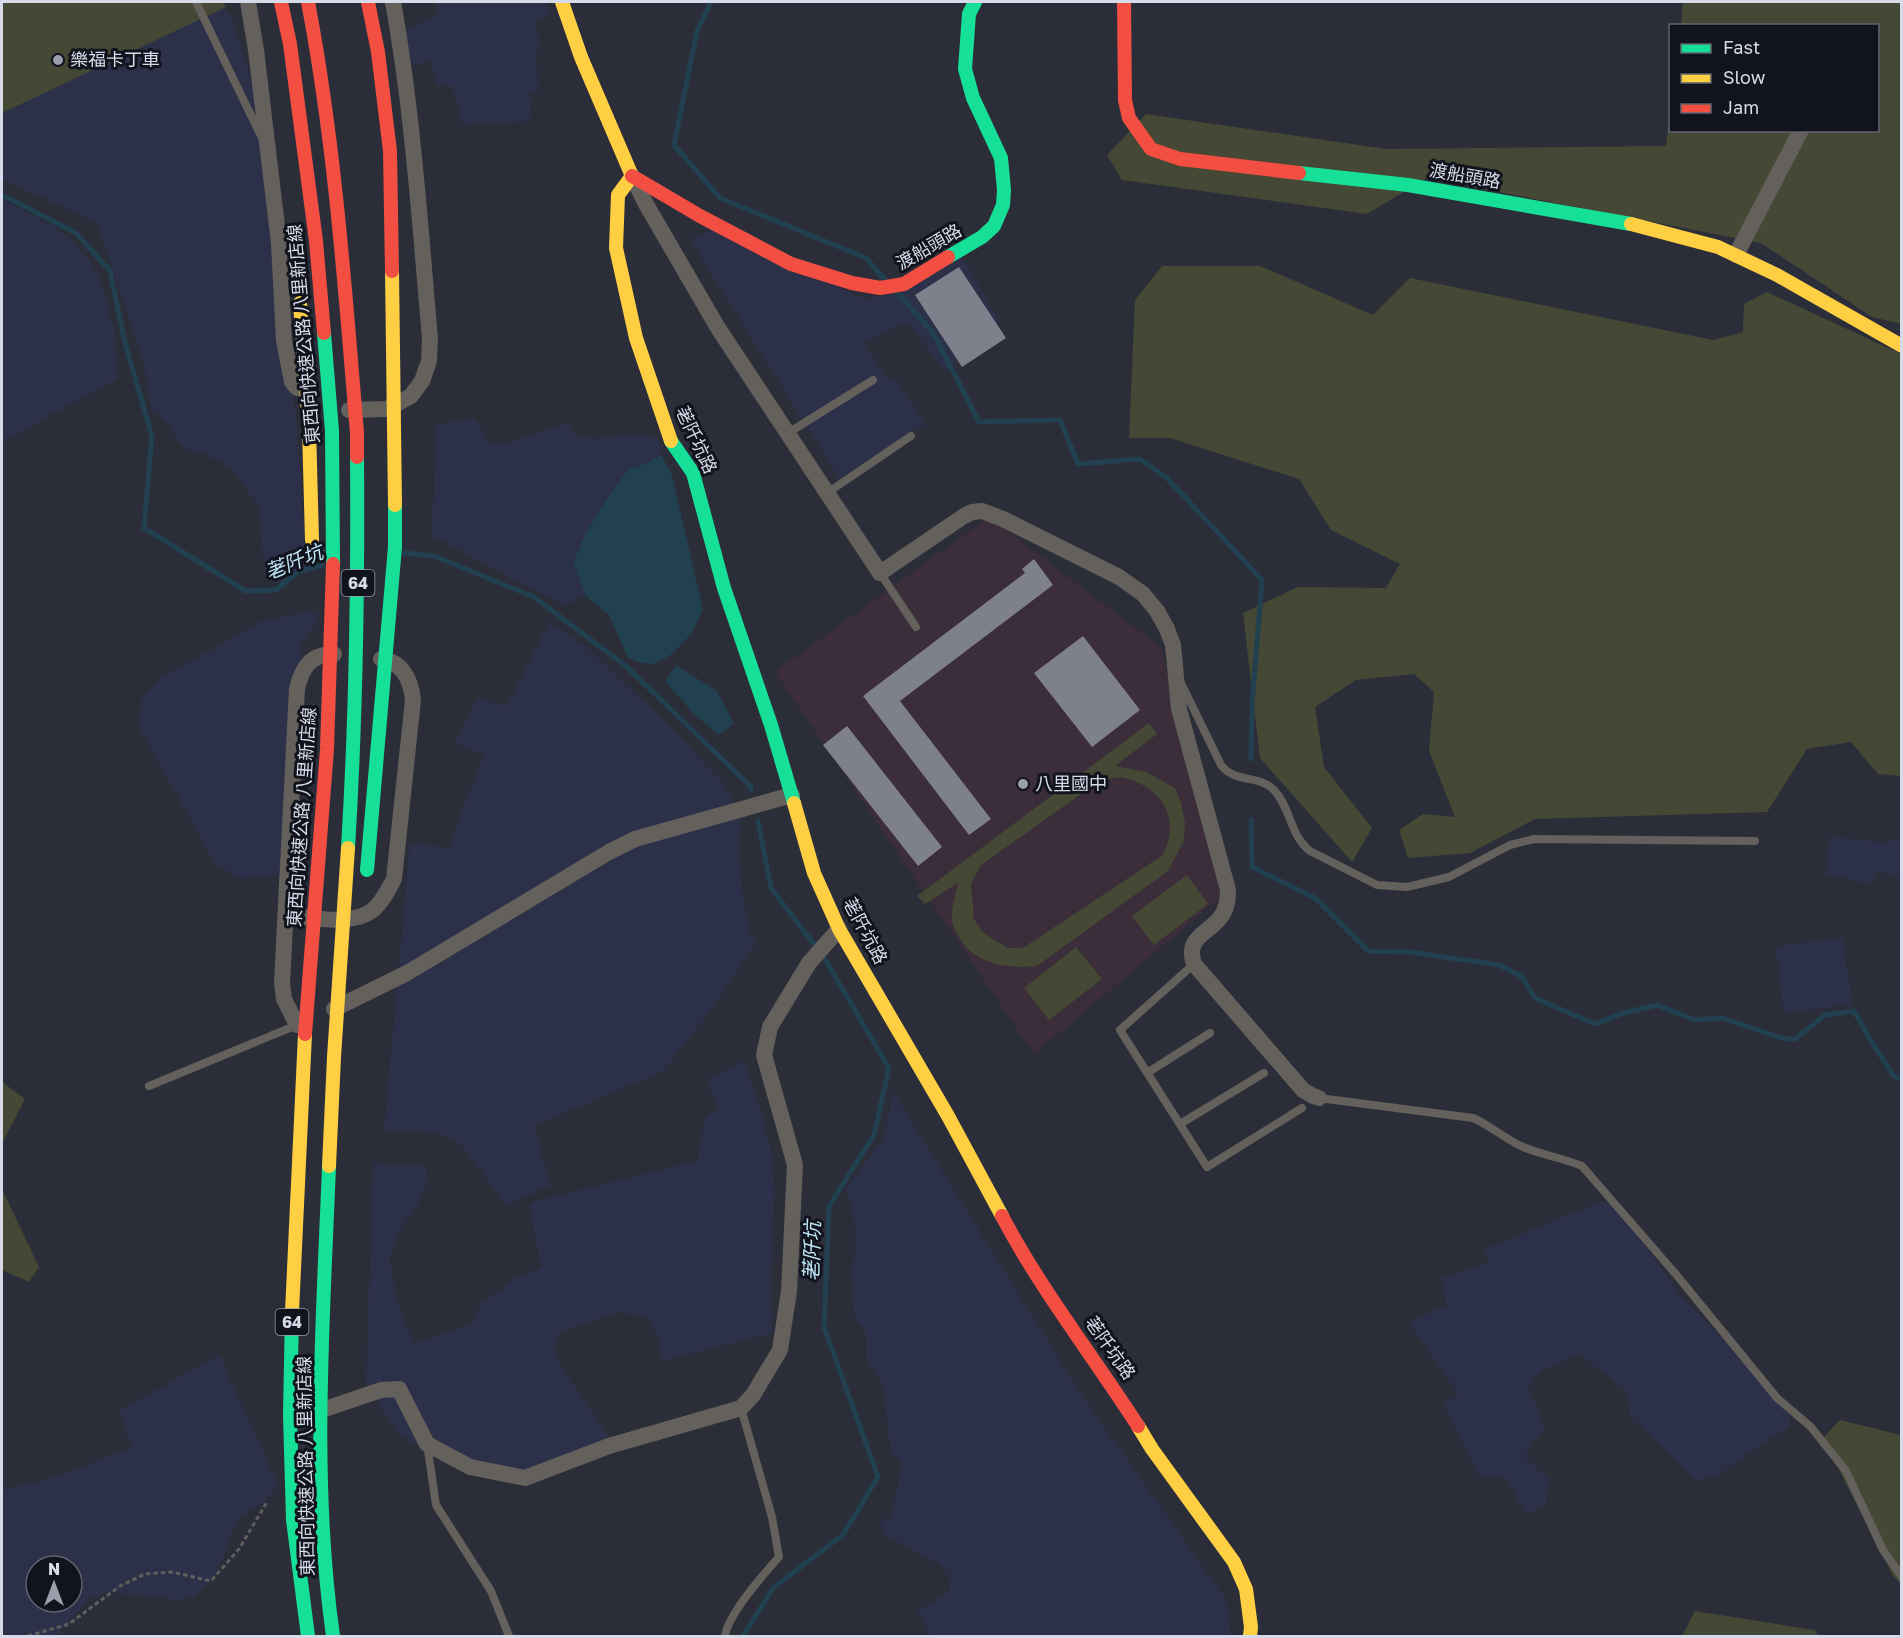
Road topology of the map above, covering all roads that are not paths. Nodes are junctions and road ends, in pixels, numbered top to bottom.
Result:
1 (196, 2) edge
2 (248, 2) edge
3 (281, 2) edge
4 (308, 2) edge
5 (368, 2) edge
6 (393, 2) edge
7 (562, 2) edge
8 (975, 2) edge
9 (1124, 2) edge
10 (1800, 132) edge
11 (268, 152) junction
12 (632, 176) junction
13 (1736, 255) junction
14 (298, 286) dead end
15 (1902, 346) edge
16 (873, 380) dead end
17 (343, 411) junction
18 (788, 433) junction
19 (911, 436) dead end
20 (827, 493) junction
21 (312, 557) dead end
22 (880, 573) junction
23 (916, 627) dead end
24 (311, 640) dead end
25 (345, 655) junction
26 (1174, 669) junction
27 (307, 757) dead end
28 (306, 789) dead end
29 (792, 795) junction
30 (1755, 841) dead end
31 (303, 842) dead end
32 (303, 877) dead end
33 (286, 915) junction
34 (362, 929) dead end
35 (839, 929) junction
36 (1194, 964) junction
37 (356, 986) dead end
38 (306, 1006) junction
39 (322, 1015) junction
40 (353, 1018) dead end
41 (297, 1026) junction
42 (1210, 1033) dead end
43 (348, 1062) dead end
44 (1147, 1072) junction
45 (1263, 1072) dead end
46 (149, 1086) dead end
47 (1319, 1098) joint
48 (1302, 1108) dead end
49 (1180, 1124) junction
50 (330, 1166) junction
51 (741, 1408) junction
52 (427, 1444) junction
53 (1902, 1577) edge
54 (308, 1636) edge
55 (333, 1636) edge
56 (509, 1636) edge
57 (725, 1636) edge
58 (1250, 1636) edge

1 - 11 lane
2 - 11 street
3 - 38 main road, 東西向快速公路 八里新店線 / 64, bridge
4 - 50 main road, 東西向快速公路 八里新店線 / 64, bridge
5 - 34 main road, bridge
6 - 17 street
7 - 12 main road
8 - 12 main road, 渡船頭路
9 - 13 main road, 渡船頭路
10 - 13 street
11 - 17 street
12 - 18 street
12 - 29 main road, 荖阡坑路
13 - 15 main road, 渡船頭路
14 - 21 main road, bridge
16 - 18 lane
17 - 25 street
18 - 20 street
19 - 20 lane
20 - 22 street
22 - 23 lane
22 - 26 street
24 - 27 main road
25 - 33 street
25 - 33 street
26 - 30 lane
26 - 36 street
28 - 31 main road
29 - 35 main road, 荖阡坑路
29 - 39 street
32 - 38 main road, bridge
33 - 41 street
35 - 51 street
35 - 58 main road, 荖阡坑路
36 - 44 lane
36 - 47 street
37 - 40 main road
38 - 54 main road, 東西向快速公路 八里新店線 / 64, bridge
39 - 41 street
39 - 52 street
41 - 46 lane
42 - 44 lane
43 - 50 main road, bridge
44 - 49 lane
45 - 49 lane
47 - 53 lane
48 - 49 lane
50 - 55 main road, 東西向快速公路 八里新店線 / 64, bridge
51 - 52 street
51 - 57 lane
52 - 56 lane

